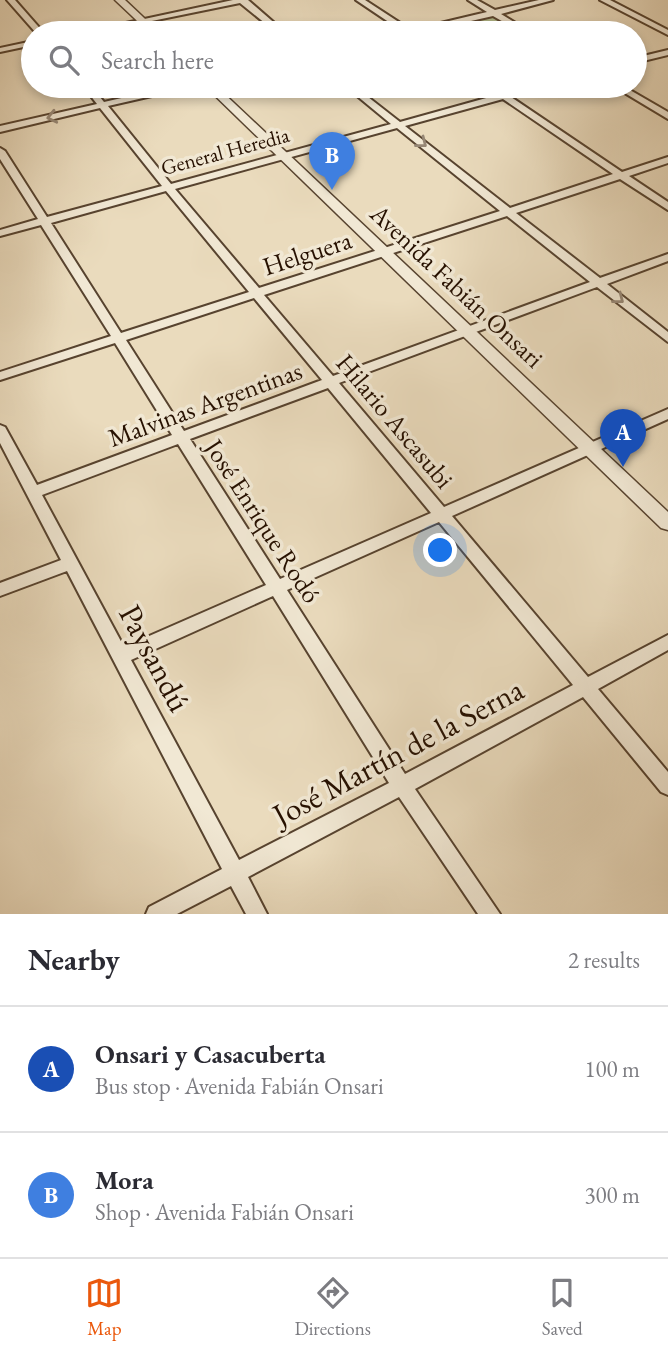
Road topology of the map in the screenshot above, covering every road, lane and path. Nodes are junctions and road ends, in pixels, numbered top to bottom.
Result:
1 (11, 0) edge
2 (120, 0) edge
3 (242, 0) edge
4 (360, 0) edge
5 (472, 0) edge
6 (548, 0) edge
7 (604, 0) edge
8 (494, 13) junction
9 (29, 21) edge
10 (142, 21) joint
11 (267, 21) edge
12 (392, 21) edge
13 (460, 21) edge
14 (508, 21) edge
15 (645, 21) edge
16 (647, 22) edge
17 (668, 33) edge
18 (21, 46) edge
19 (0, 50) edge
20 (668, 52) edge
21 (647, 58) edge
22 (99, 98) edge
23 (131, 98) edge
24 (223, 98) edge
25 (365, 98) edge
26 (496, 98) edge
27 (507, 98) edge
28 (637, 98) edge
29 (104, 104) junction
30 (668, 116) edge
31 (399, 124) junction
32 (0, 129) edge
33 (0, 150) edge
34 (283, 156) junction
35 (668, 160) edge
36 (622, 175) junction
37 (168, 187) junction
38 (668, 207) edge
39 (510, 212) junction
40 (44, 221) junction
41 (0, 233) edge
42 (383, 253) junction
43 (668, 257) edge
44 (598, 283) junction
45 (257, 294) junction
46 (468, 332) junction
47 (119, 338) junction
48 (668, 338) edge
49 (0, 376) edge
50 (331, 382) junction
51 (668, 414) edge
52 (0, 430) edge
53 (180, 438) junction
54 (590, 449) junction
55 (33, 492) junction
56 (442, 516) junction
57 (668, 523) edge
58 (70, 563) junction
59 (278, 588) junction
60 (0, 590) edge
61 (668, 642) edge
62 (120, 657) junction
63 (584, 688) junction
64 (402, 786) junction
65 (668, 786) edge
66 (235, 872) junction
67 (156, 914) edge
68 (257, 914) edge
69 (490, 914) edge

1 - 9 street
2 - 10 street
3 - 10 street
3 - 11 street
4 - 12 street
5 - 8 street
6 - 8 street
7 - 15 street
8 - 13 street
8 - 14 street
16 - 17 street
18 - 19 street
20 - 21 street
22 - 29 street, Hilario Ascasubi
23 - 29 street
24 - 34 street, Avenida Fabián Onsari
25 - 31 street
26 - 31 street, General Heredia
27 - 36 street
28 - 30 street
29 -> 32 street
29 - 37 street, Hilario Ascasubi
31 - 34 street, General Heredia
31 -> 39 street
33 - 40 street, José Enrique Rodó
34 - 37 street, General Heredia
34 - 42 street, Avenida Fabián Onsari
35 - 36 street, Helguera
36 - 38 street
36 - 39 street, Helguera
37 - 40 street, General Heredia
37 - 45 street, Hilario Ascasubi
39 - 42 street, Helguera
39 - 44 street
40 - 41 street, General Heredia
40 - 47 street, José Enrique Rodó
42 - 45 street, Helguera
42 - 46 street, Avenida Fabián Onsari
43 - 44 street, Malvinas Argentinas
44 - 46 street, Malvinas Argentinas
44 -> 48 street
45 - 47 street, Helguera
45 - 50 street, Hilario Ascasubi
46 - 50 street, Malvinas Argentinas
46 - 54 street, Avenida Fabián Onsari
47 - 49 street, Helguera
47 - 53 street, José Enrique Rodó
50 - 53 street, Malvinas Argentinas
50 - 56 street, Hilario Ascasubi
51 - 54 street
52 - 55 street, Paysandú
53 - 55 street, Malvinas Argentinas
53 - 59 street, José Enrique Rodó
54 - 56 street
54 - 57 street, Avenida Fabián Onsari
55 - 58 street, Paysandú
56 - 59 street
56 - 63 street, Hilario Ascasubi
58 - 60 street
58 - 62 street, Paysandú
59 - 62 street
59 - 64 street, José Enrique Rodó
61 - 63 street, José Martín de la Serna
62 - 66 street, Paysandú
63 - 64 street, José Martín de la Serna
63 - 65 street, Hilario Ascasubi
64 - 66 street, José Martín de la Serna
64 - 69 street, José Enrique Rodó
66 - 67 street, José Martín de la Serna
66 - 68 street, Paysandú

